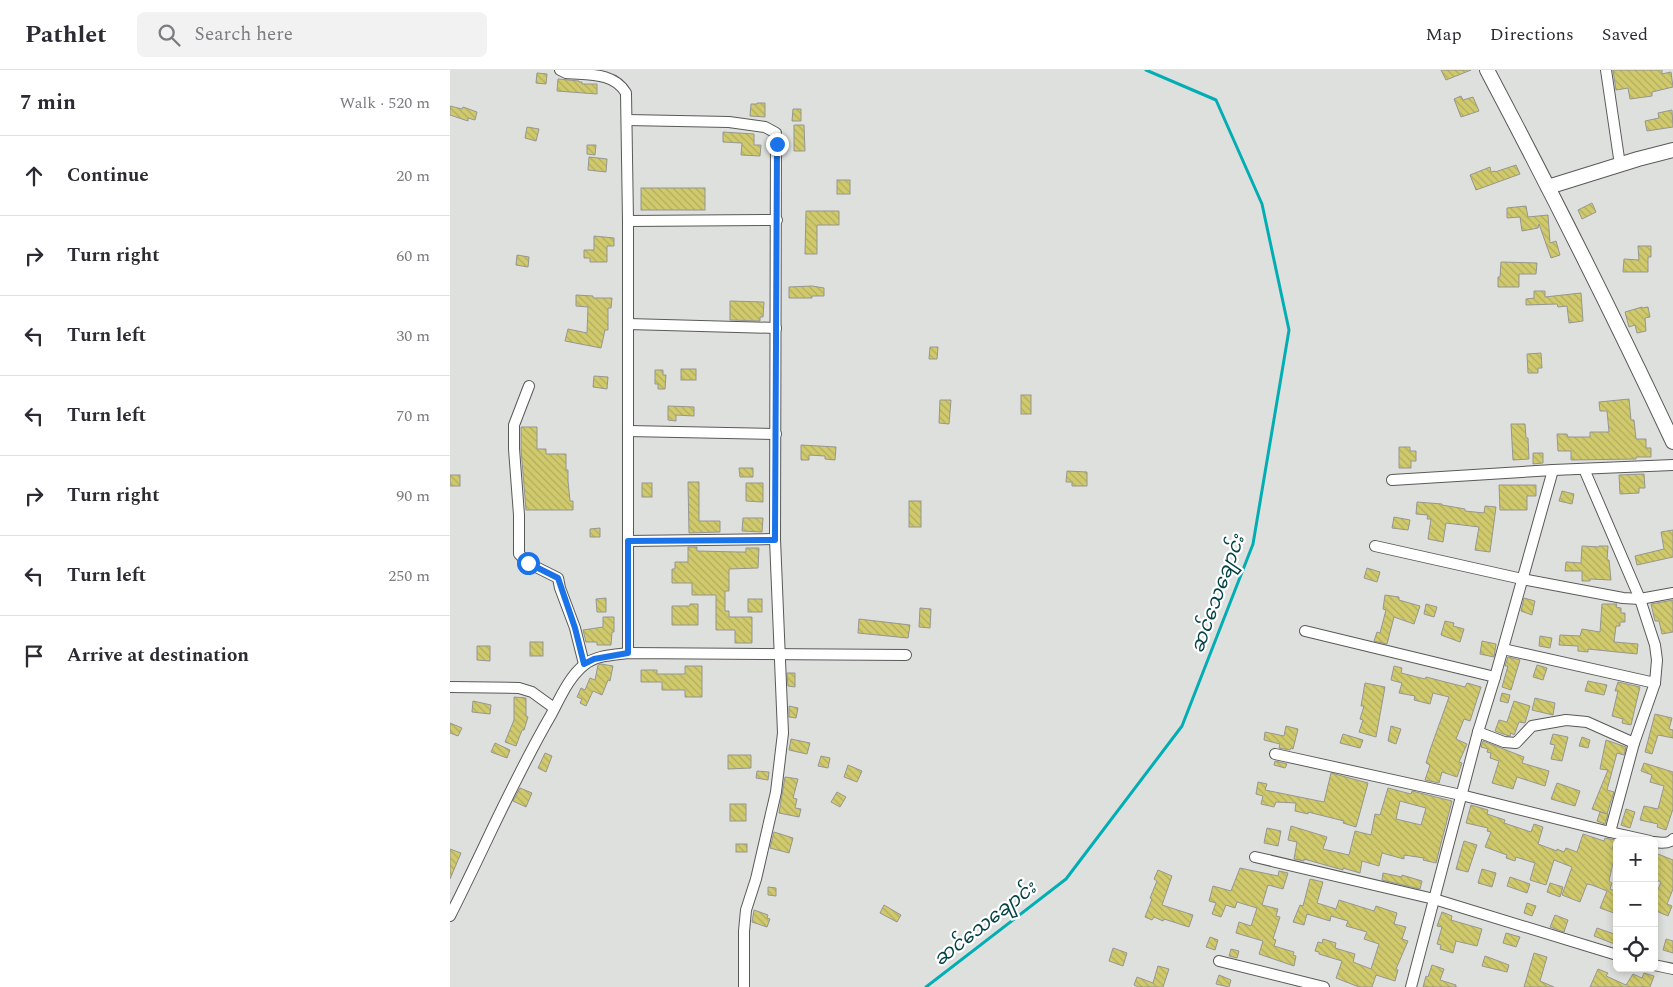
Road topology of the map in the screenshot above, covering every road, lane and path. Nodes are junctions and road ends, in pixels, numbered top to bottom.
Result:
1 (560, 70) edge
2 (1487, 70) edge
3 (1606, 70) edge
4 (628, 120) junction
5 (1673, 150) edge
6 (1620, 165) junction
7 (1548, 187) junction
8 (776, 220) junction
9 (628, 221) junction
10 (628, 324) junction
11 (776, 328) junction
12 (529, 386) dead end
13 (628, 431) junction
14 (776, 434) junction
15 (1673, 442) edge
16 (1673, 465) edge
17 (1584, 469) junction
18 (1553, 470) junction
19 (1392, 480) dead end
20 (775, 540) junction
21 (628, 541) junction
22 (1375, 546) dead end
23 (1522, 579) junction
24 (1673, 593) edge
25 (1640, 599) junction
26 (1305, 631) dead end
27 (1503, 649) junction
28 (628, 653) junction
29 (780, 655) junction
30 (906, 655) dead end
31 (584, 664) junction
32 (1495, 677) junction
33 (1655, 683) junction
34 (450, 687) edge
35 (554, 708) junction
36 (1478, 732) junction
37 (1634, 743) junction
38 (1275, 754) dead end
39 (1461, 795) junction
40 (1610, 832) junction
41 (1632, 837) edge
42 (1673, 839) edge
43 (1658, 843) edge
44 (1255, 857) dead end
45 (1434, 899) junction
46 (450, 916) edge
47 (1613, 953) edge
48 (1219, 961) dead end
49 (1658, 965) edge
50 (1673, 969) edge
51 (744, 987) edge
52 (1324, 987) edge
53 (1411, 987) edge

1 - 4 street
2 - 7 street
3 - 6 street
4 - 8 street
4 - 9 street
5 - 6 street
6 - 7 street
7 - 15 street
8 - 9 street
8 - 11 street
9 - 10 street
10 - 11 street
10 - 13 street
11 - 14 street
12 - 31 street
13 - 14 street
13 - 21 street
14 - 20 street
16 - 17 street
17 - 18 street
17 - 25 street
18 - 19 street
18 - 23 street
20 - 21 street
20 - 29 street
21 - 28 street
22 - 23 street
23 - 25 street
23 - 27 street
24 - 25 street
25 - 33 street
26 - 32 street
27 - 32 street
27 - 33 street
28 - 29 street
28 - 31 street
29 - 30 street
29 - 51 street
31 - 35 street
32 - 36 street
33 - 37 street
34 - 35 street
35 - 46 street
36 - 37 street
36 - 39 street
37 - 40 street
38 - 39 street
39 - 40 street
39 - 45 street
40 - 41 street
42 - 43 street
44 - 45 street
45 - 47 street
45 - 53 street
48 - 52 street
49 - 50 street

